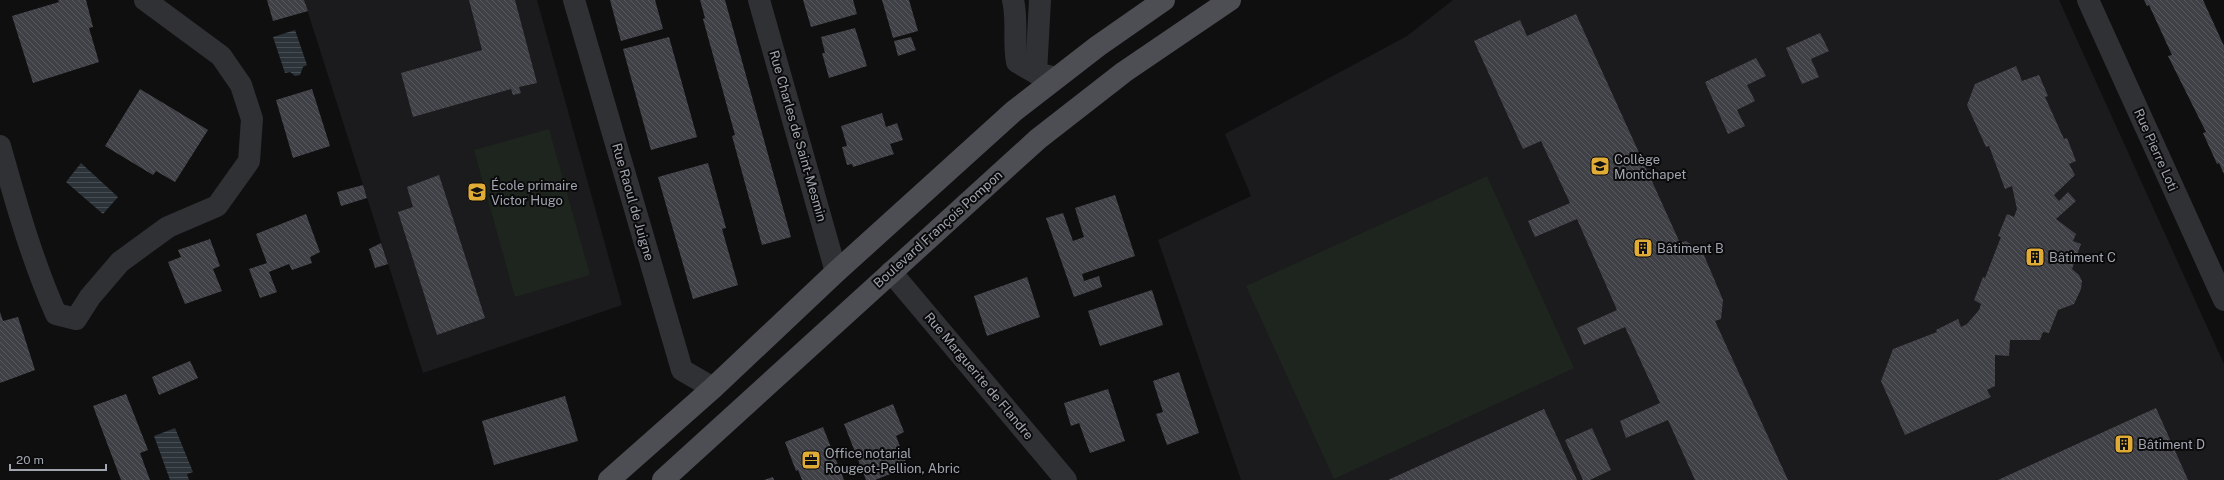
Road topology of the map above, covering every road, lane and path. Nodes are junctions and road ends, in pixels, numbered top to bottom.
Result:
1 (145, 0) edge
2 (574, 0) edge
3 (759, 0) edge
4 (1013, 0) edge
5 (1040, 0) edge
6 (1164, 0) edge
7 (1230, 0) edge
8 (2088, 0) edge
9 (1046, 76) junction
10 (0, 146) edge
11 (836, 272) junction
12 (891, 272) junction
13 (2224, 300) edge
14 (712, 388) junction
15 (609, 480) edge
16 (663, 480) edge
17 (1066, 480) edge

1 - 10 street
2 - 14 street, Rue Raoul de Juigne
3 - 11 street, Rue Charles de Saint-Mesmin
4 - 9 street
5 - 9 street
6 - 9 main road
7 - 12 main road, Boulevard François Pompon
8 - 13 street, Rue Pierre Loti
9 - 11 main road
11 - 14 main road
12 - 16 main road, Boulevard François Pompon
12 - 17 street, Rue Marguerite de Flandre
14 - 15 main road

